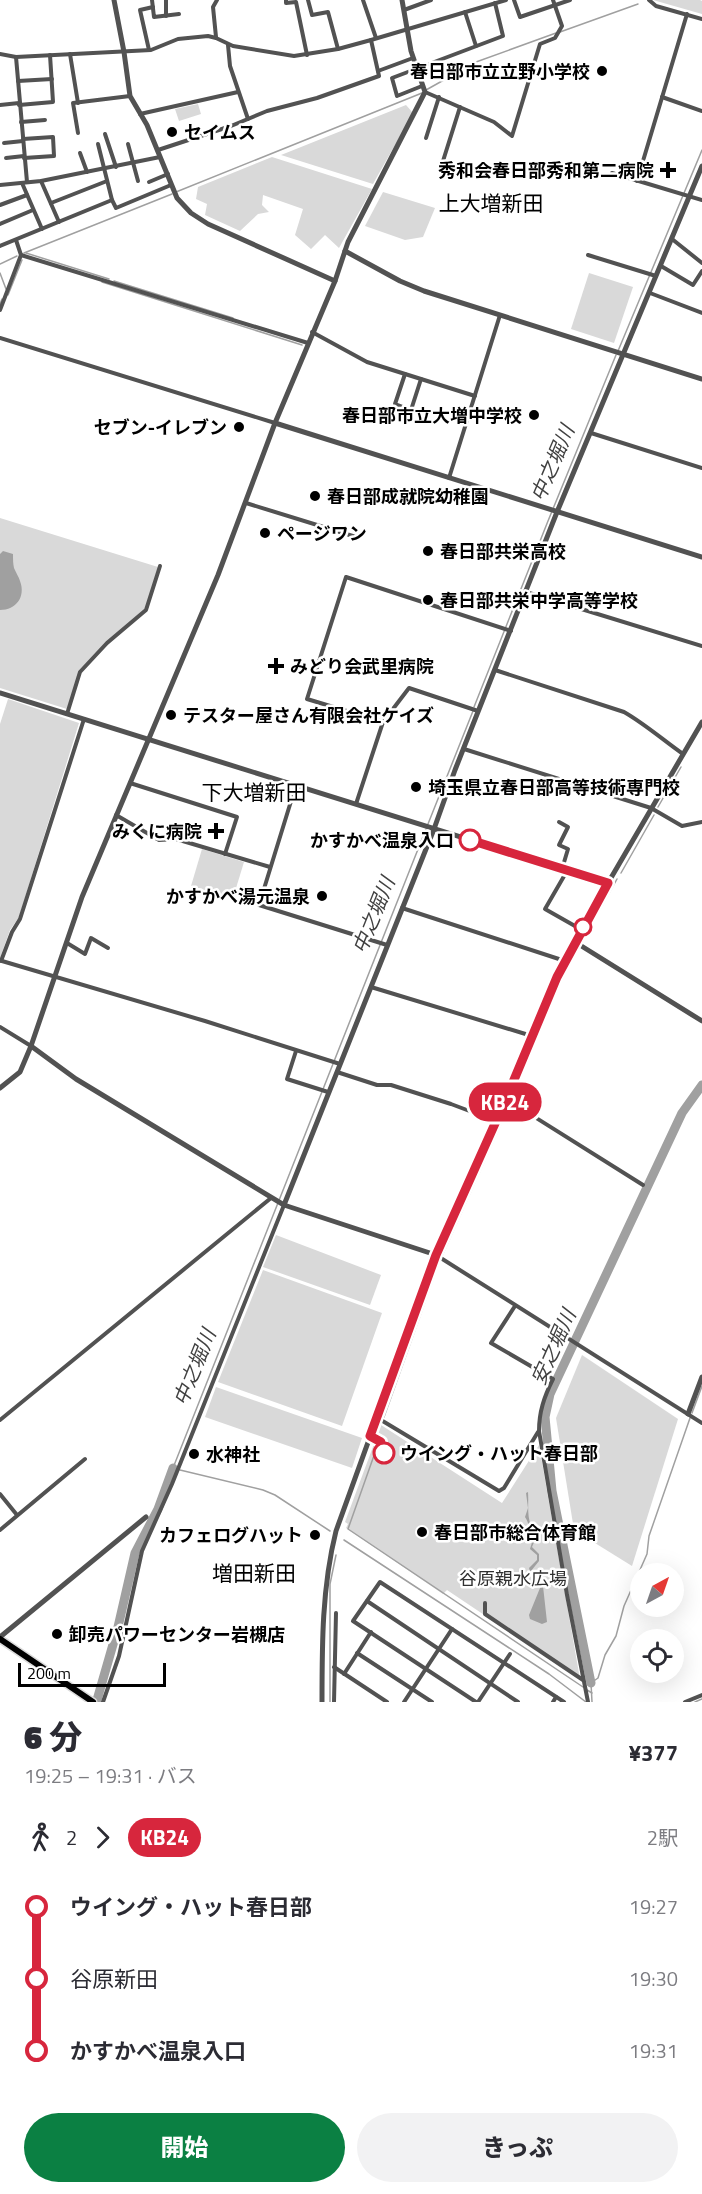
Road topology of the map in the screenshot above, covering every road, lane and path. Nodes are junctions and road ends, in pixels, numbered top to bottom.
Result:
1 (114, 0) edge
2 (152, 0) edge
3 (165, 0) edge
4 (217, 0) edge
5 (286, 0) edge
6 (308, 0) edge
7 (363, 0) edge
8 (402, 0) edge
9 (431, 0) edge
10 (481, 0) edge
11 (506, 0) edge
12 (514, 0) edge
13 (553, 0) edge
14 (570, 0) edge
15 (649, 0) edge
16 (495, 3) junction
17 (555, 5) junction
18 (153, 7) junction
19 (483, 7) junction
20 (404, 10) junction
21 (465, 12) junction
22 (687, 14) junction
23 (179, 15) dead end
24 (166, 16) junction
25 (702, 19) edge
26 (407, 28) junction
27 (216, 38) junction
28 (374, 39) junction
29 (228, 45) junction
30 (476, 46) junction
31 (338, 49) junction
32 (149, 50) junction
33 (124, 52) junction
34 (0, 54) edge
35 (70, 54) junction
36 (307, 54) junction
37 (50, 55) junction
38 (16, 57) junction
39 (413, 58) junction
40 (416, 69) junction
41 (378, 71) junction
42 (52, 79) junction
43 (18, 81) junction
44 (424, 89) junction
45 (238, 92) junction
46 (130, 96) junction
47 (439, 97) junction
48 (662, 97) junction
49 (78, 103) junction
50 (19, 104) junction
51 (0, 105) edge
52 (460, 107) junction
53 (702, 111) edge
54 (140, 114) junction
55 (248, 119) junction
56 (45, 120) dead end
57 (21, 122) junction
58 (78, 133) dead end
59 (105, 134) dead end
60 (426, 138) dead end
61 (23, 140) junction
62 (4, 143) dead end
63 (98, 144) dead end
64 (128, 144) dead end
65 (158, 150) junction
66 (80, 153) dead end
67 (24, 157) junction
68 (161, 157) junction
69 (6, 158) dead end
70 (443, 161) dead end
71 (132, 164) junction
72 (702, 166) edge
73 (116, 167) junction
74 (104, 170) junction
75 (87, 173) junction
76 (612, 173) dead end
77 (168, 174) junction
78 (41, 181) junction
79 (107, 181) junction
80 (138, 181) dead end
81 (638, 181) junction
82 (25, 182) junction
83 (149, 182) dead end
84 (0, 185) edge
85 (172, 185) junction
86 (27, 195) junction
87 (689, 196) junction
88 (112, 200) junction
89 (702, 200) edge
90 (51, 203) junction
91 (0, 205) edge
92 (33, 210) junction
93 (59, 222) junction
94 (0, 224) edge
95 (42, 229) junction
96 (672, 239) junction
97 (16, 240) junction
98 (0, 246) edge
99 (345, 251) junction
100 (21, 255) junction
101 (588, 255) dead end
102 (702, 263) edge
103 (661, 266) junction
104 (702, 271) edge
105 (652, 275) junction
106 (335, 281) junction
107 (650, 293) junction
108 (0, 310) edge
109 (702, 314) edge
110 (500, 315) junction
111 (312, 332) junction
112 (0, 338) edge
113 (308, 343) junction
114 (622, 355) junction
115 (405, 374) junction
116 (421, 379) junction
117 (702, 379) edge
118 (475, 396) junction
119 (275, 423) junction
120 (590, 432) junction
121 (702, 468) edge
122 (449, 478) junction
123 (246, 503) junction
124 (557, 512) junction
125 (356, 537) dead end
126 (702, 557) edge
127 (160, 566) dead end
128 (526, 592) junction
129 (511, 631) junction
130 (702, 646) edge
131 (495, 670) junction
132 (0, 693) edge
133 (479, 711) junction
134 (67, 714) junction
135 (84, 719) junction
136 (382, 722) junction
137 (702, 722) edge
138 (148, 739) junction
139 (464, 749) junction
140 (683, 754) junction
141 (130, 783) junction
142 (296, 785) junction
143 (356, 804) junction
144 (651, 808) junction
145 (116, 816) junction
146 (559, 822) dead end
147 (702, 822) edge
148 (434, 829) junction
149 (225, 854) junction
150 (270, 867) junction
151 (565, 870) junction
152 (608, 883) junction
153 (402, 908) junction
154 (582, 930) junction
155 (575, 942) junction
156 (67, 943) junction
157 (386, 945) junction
158 (108, 948) dead end
159 (1, 961) edge
160 (565, 961) junction
161 (54, 978) junction
162 (371, 987) junction
163 (702, 1021) edge
164 (0, 1027) edge
165 (532, 1036) junction
166 (31, 1046) junction
167 (296, 1051) junction
168 (340, 1064) junction
169 (337, 1071) junction
170 (0, 1088) edge
171 (328, 1092) junction
172 (507, 1100) junction
173 (496, 1121) junction
174 (643, 1185) dead end
175 (278, 1202) junction
176 (437, 1256) junction
177 (515, 1306) junction
178 (702, 1377) edge
179 (690, 1415) junction
180 (376, 1417) junction
181 (0, 1420) edge
182 (702, 1423) edge
183 (539, 1431) junction
184 (85, 1459) dead end
185 (0, 1494) edge
186 (17, 1515) junction
187 (146, 1517) dead end
188 (0, 1530) edge
189 (569, 1536) dead end
190 (557, 1537) junction
191 (367, 1601) junction
192 (485, 1603) dead end
193 (336, 1613) dead end
194 (452, 1629) junction
195 (371, 1632) junction
196 (0, 1638) edge
197 (439, 1649) junction
198 (357, 1653) junction
199 (510, 1654) dead end
200 (504, 1663) junction
201 (334, 1667) junction
202 (426, 1669) junction
203 (344, 1674) junction
204 (584, 1682) junction
205 (490, 1683) junction
206 (412, 1689) junction
207 (702, 1695) edge
208 (556, 1697) junction
209 (334, 1700) edge
210 (93, 1702) edge
211 (103, 1702) edge
212 (322, 1702) edge
213 (339, 1702) edge
214 (387, 1702) edge
215 (404, 1702) edge
216 (432, 1702) edge
217 (477, 1702) edge
218 (518, 1702) edge
219 (553, 1702) edge
220 (564, 1702) edge
221 (589, 1702) edge
222 (685, 1702) edge

1 - 33 street
2 - 18 street
3 - 24 street
4 - 27 street
5 - 36 street
6 - 31 street
7 - 28 street
8 - 20 street
9 - 20 street
10 - 19 street
11 - 16 street
12 - 17 street
13 - 17 street
14 - 17 street
15 - 22 street
16 - 19 street
16 - 30 street
17 - 52 street
18 - 24 street
18 - 32 street
19 - 21 street
20 - 26 street
21 - 26 street
21 - 30 street
22 - 25 street
22 - 48 street
23 - 24 street
26 - 28 street
26 - 39 street
27 - 29 street
27 - 32 street
28 - 31 street
28 - 41 street
29 - 36 street
29 - 45 street
30 - 40 street
31 - 36 street
32 - 33 street
33 - 35 street
33 - 46 street
34 - 38 street
35 - 37 street
35 - 49 street
37 - 38 street
37 - 42 street
38 - 43 street
39 - 40 street
39 - 41 street
40 - 44 street
40 - 44 street
41 - 55 street
42 - 43 street
42 - 50 street
43 - 50 street
44 - 47 street
44 - 99 street
45 - 54 street
45 - 55 street
46 - 49 street
46 - 54 street
47 - 52 street
47 - 60 street
48 - 53 street
48 - 81 street
49 - 58 street
50 - 51 street
50 - 57 street
52 - 70 street
54 - 65 street
55 - 65 street
56 - 57 street
57 - 61 street
59 - 73 street
61 - 62 street
61 - 67 street
61 - 67 street
63 - 74 street
64 - 71 street
65 - 68 street
66 - 75 street
67 - 69 street
67 - 82 street
68 - 71 street
68 - 77 street
71 - 73 street
71 - 80 street
72 - 87 street
73 - 74 street
74 - 75 street
74 - 79 street
75 - 78 street
76 - 81 street
77 - 83 street
77 - 85 street
78 - 82 street
78 - 90 street
79 - 88 street
79 - 90 street
81 - 87 street
82 - 84 street
82 - 86 street
85 - 88 street
85 - 106 street
86 - 91 street
86 - 92 street
87 - 89 street
87 - 96 street
88 - 93 street
90 - 93 street
92 - 94 street
92 - 95 street
93 - 95 street
95 - 97 street
96 - 102 street
96 - 103 street
97 - 98 street
97 - 100 street
99 - 106 street
99 - 110 street
100 - 108 street
100 - 113 street
101 - 105 street
103 - 104 street
103 - 105 street
105 - 107 street
106 - 111 street
107 - 109 street
107 - 114 street
110 - 114 street
110 - 118 street
111 - 113 street
111 - 115 street
112 - 119 street
113 - 119 street
114 - 117 street
114 - 120 street
115 - 116 street
115 - 116 street
116 - 118 street
118 - 122 street
119 - 122 street
119 - 123 street
120 - 121 street
120 - 124 street
122 - 124 street
123 - 125 street
123 - 138 street
124 - 126 street
124 - 128 street
127 - 134 street
128 - 129 street
128 - 130 street
129 - 131 street
129 - 136 street
131 - 133 street
131 - 140 street
132 - 134 street
133 - 136 street
133 - 139 street
134 - 135 street
135 - 138 street
135 - 159 street
136 - 143 street
137 - 140 street
138 - 141 street
138 - 142 street
139 - 144 street
139 - 148 street
140 - 144 street
141 - 145 street
141 - 149 street
142 - 143 street
142 - 150 street
143 - 148 street
144 - 147 street
144 - 152 street
145 - 149 street
145 - 156 street
146 - 151 street
148 - 151 street
148 - 153 street
149 - 150 street
150 - 157 street
151 - 152 street
151 - 154 street
152 - 154 street
153 - 157 street
153 - 160 street
154 - 155 street
155 - 160 street
155 - 163 street
156 - 158 street
156 - 161 street
157 - 162 street
159 - 161 street
160 - 165 street
161 - 166 street
161 - 167 street
162 - 165 street
162 - 168 street
164 - 166 street
165 - 172 street
166 - 170 street
166 - 175 street
167 - 168 street
167 - 171 street
168 - 169 street
169 - 171 street
169 - 173 street
171 - 175 street
172 - 173 street
172 - 174 street
173 - 176 street
175 - 176 street
175 - 181 street
175 - 211 street
176 - 177 street
176 - 180 street
177 - 179 street
177 - 183 street
178 - 179 street
179 - 182 street
180 - 183 street
180 - 212 street
183 - 190 street
184 - 186 street
185 - 186 street
186 - 188 street
187 - 196 street
189 - 190 street
190 - 204 street
191 - 194 street
191 - 195 street
191 - 197 street
192 - 204 street
193 - 201 street
194 - 197 street
194 - 200 street
195 - 198 street
195 - 202 street
196 - 210 main road
197 - 202 street
197 - 205 street
198 - 203 street
198 - 206 street
199 - 200 street
200 - 205 street
200 - 208 street
201 - 203 street
201 - 209 street
202 - 206 street
202 - 217 street
203 - 214 street
204 - 221 street
205 - 217 street
205 - 218 street
206 - 215 street
206 - 216 street
207 - 222 street
208 - 219 street
208 - 220 street
209 - 213 street

